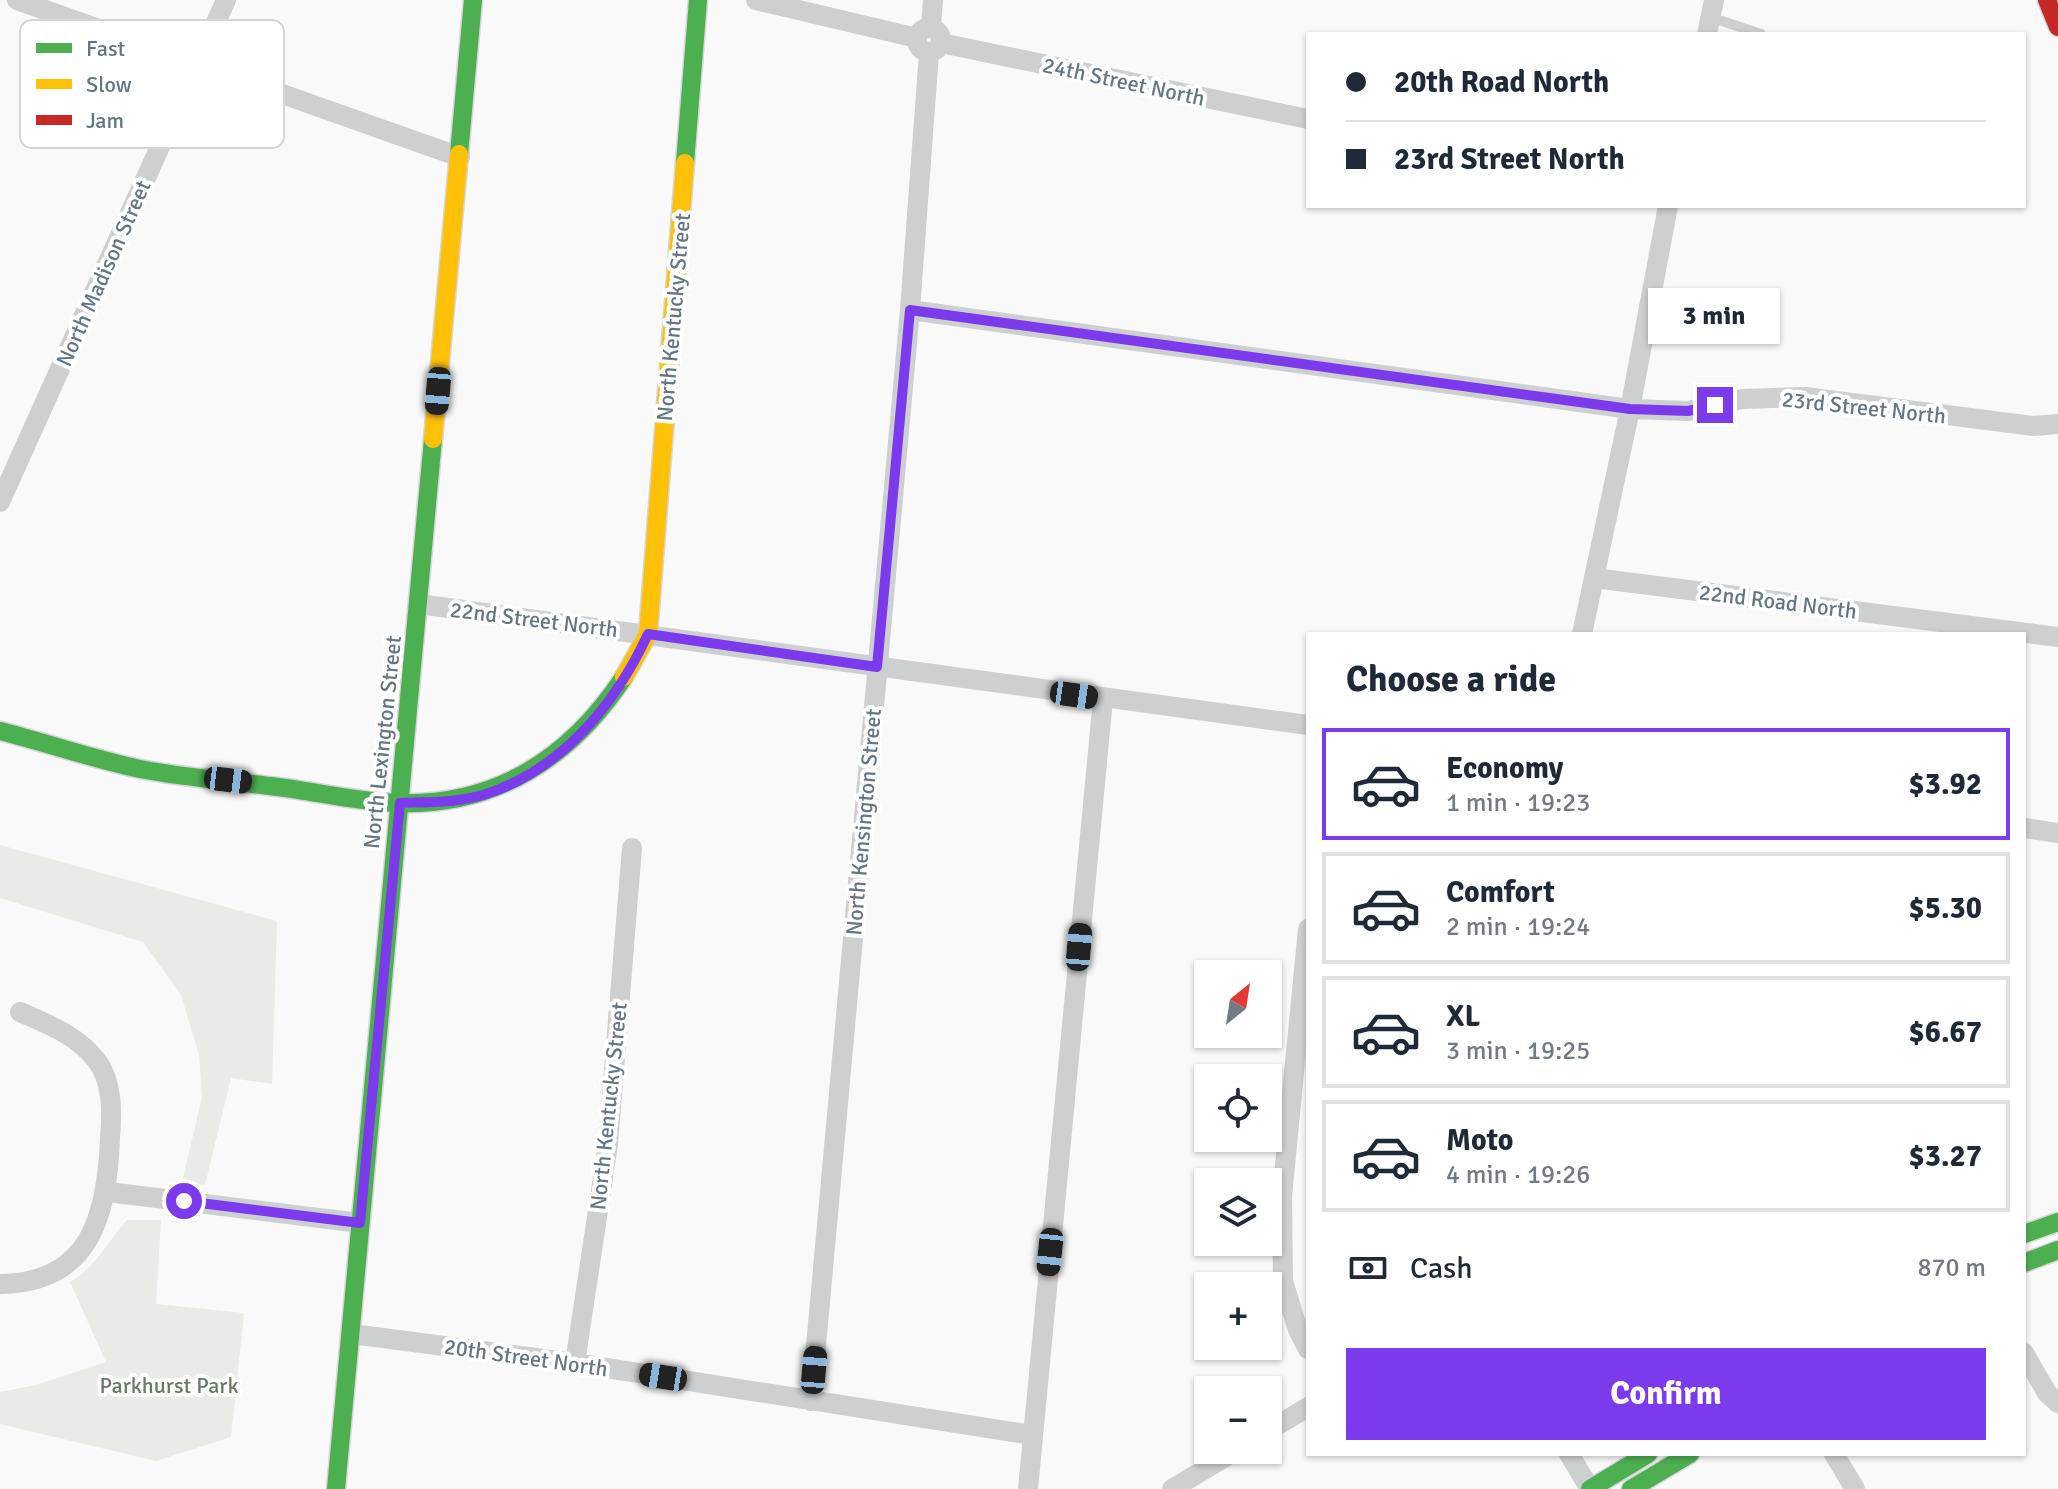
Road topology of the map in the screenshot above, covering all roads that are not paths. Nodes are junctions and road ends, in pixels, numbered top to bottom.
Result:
1 (17, 0) edge
2 (226, 0) edge
3 (473, 0) edge
4 (698, 0) edge
5 (756, 0) edge
6 (933, 0) edge
7 (2047, 0) edge
8 (1710, 17) edge
9 (74, 20) edge
10 (217, 20) edge
11 (2058, 27) edge
12 (1755, 32) edge
13 (929, 40) junction
14 (284, 94) edge
15 (1306, 119) edge
16 (159, 148) edge
17 (460, 157) junction
18 (1668, 208) edge
19 (910, 310) junction
20 (1630, 409) junction
21 (2058, 424) edge
22 (0, 502) edge
23 (1594, 578) junction
24 (419, 604) junction
25 (1582, 632) edge
26 (2019, 632) edge
27 (2026, 633) edge
28 (648, 634) junction
29 (2058, 637) edge
30 (877, 667) junction
31 (1103, 699) junction
32 (1306, 725) edge
33 (0, 731) edge
34 (400, 803) junction
35 (2026, 828) edge
36 (2058, 833) edge
37 (632, 848) dead end
38 (1306, 950) edge
39 (20, 1012) dead end
40 (108, 1192) junction
41 (2058, 1222) edge
42 (360, 1223) junction
43 (2026, 1233) edge
44 (2058, 1250) edge
45 (2026, 1262) edge
46 (0, 1284) edge
47 (352, 1334) junction
48 (1306, 1345) edge
49 (2026, 1356) edge
50 (575, 1363) junction
51 (811, 1401) junction
52 (2058, 1403) edge
53 (1306, 1408) edge
54 (1282, 1423) edge
55 (1032, 1435) junction
56 (1570, 1456) edge
57 (1645, 1456) edge
58 (1687, 1456) edge
59 (1835, 1456) edge
60 (1214, 1464) edge
61 (336, 1489) edge
62 (1028, 1489) edge
63 (1172, 1489) edge
64 (1590, 1489) edge
65 (1631, 1489) edge
66 (1855, 1489) edge

1 - 9 street
2 - 10 street, North Madison Street
3 - 17 street, North Lexington Street
4 - 28 street, North Kentucky Street
5 - 13 street, 24th Street North
6 - 13 street, North Kensington Street
7 - 11 street
8 - 12 lane
13 - 15 street, 24th Street North
13 - 19 street, North Kensington Street
14 - 17 street
16 - 22 street, North Madison Street
17 - 24 street, North Lexington Street
18 - 20 street
19 - 20 street, 23rd Street North
19 - 30 street, North Kensington Street
20 - 21 street, 23rd Street North
20 - 23 street
23 - 25 street
23 - 26 street, 22nd Road North
24 - 28 street, 22nd Street North
24 - 34 street, North Lexington Street
27 - 29 street, 22nd Road North
28 - 30 street, 22nd Street North
28 - 34 street, 22nd Street North
30 - 31 street, 22nd Street North
30 - 51 street, North Kensington Street
31 - 32 street, 22nd Street North
31 - 55 street
33 - 34 street, 22nd Street North
34 - 42 street, North Lexington Street
35 - 36 street
37 - 50 street, North Kentucky Street
38 - 48 street
39 - 40 street
40 - 42 street
40 - 46 street
41 - 43 street
42 - 47 street, North Lexington Street
44 - 45 street
47 - 50 street, 20th Street North
47 - 61 street, North Lexington Street
49 - 52 street
50 - 51 street, 20th Street North
51 - 55 street, 20th Street North
53 - 54 street
55 - 62 street
56 - 64 street
57 - 64 street
58 - 65 street
59 - 66 street
60 - 63 street

